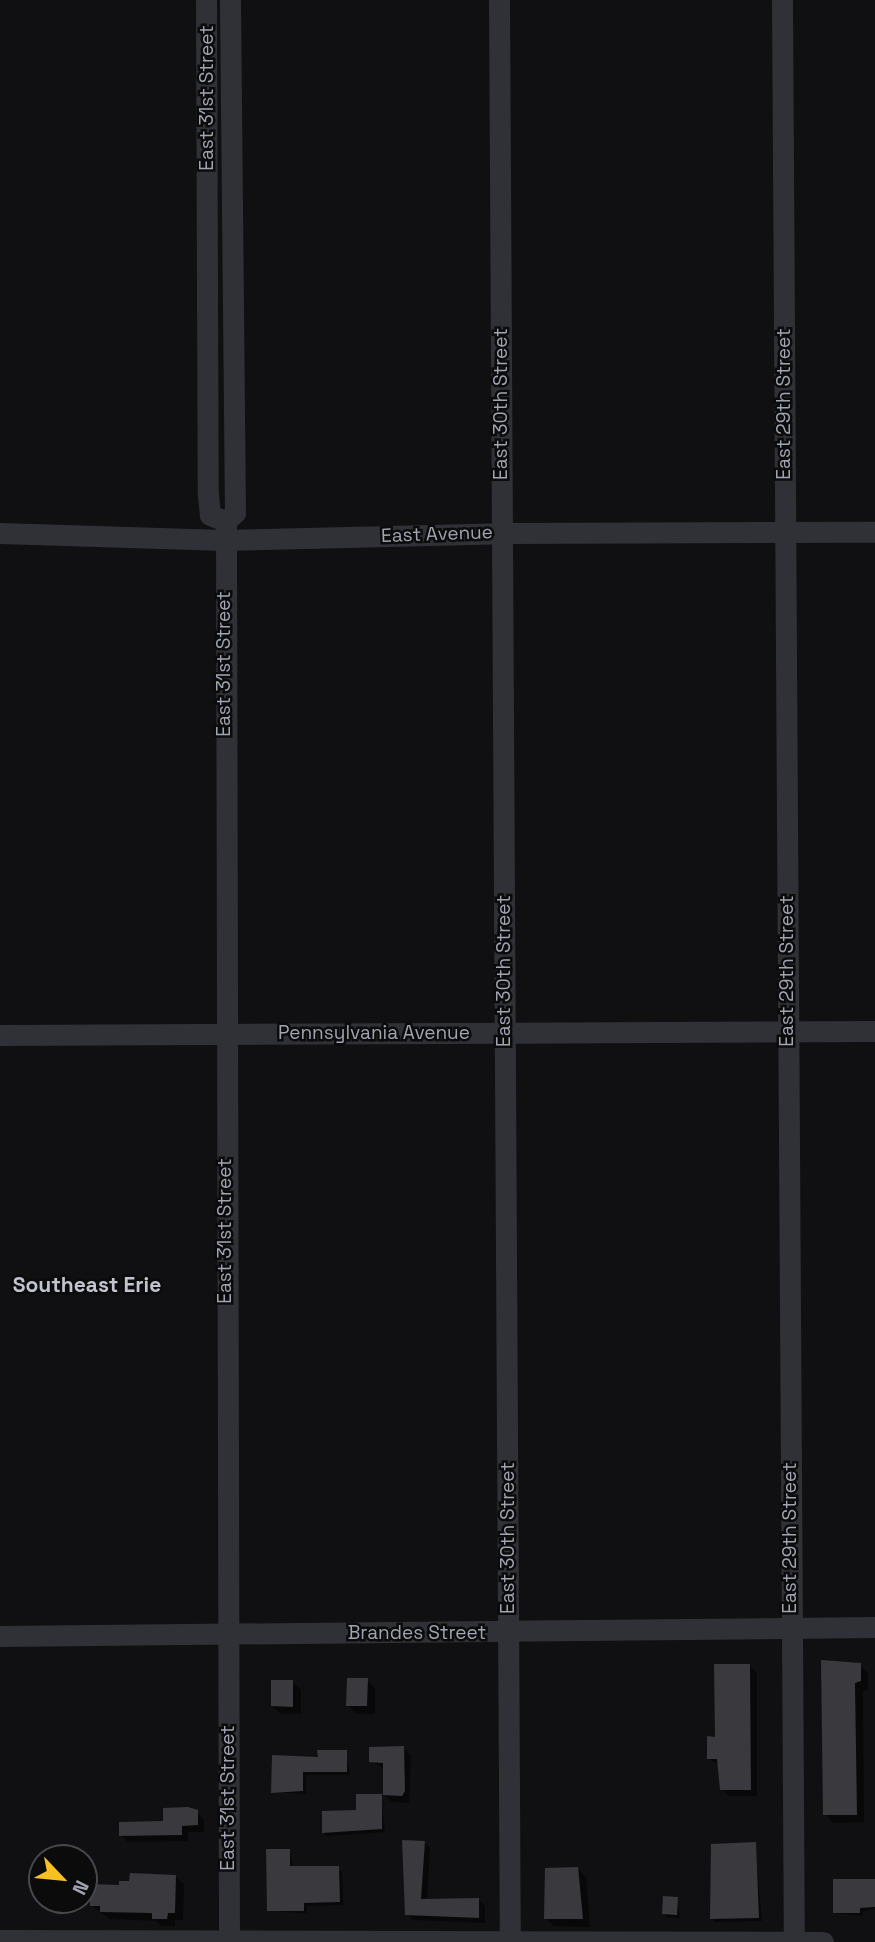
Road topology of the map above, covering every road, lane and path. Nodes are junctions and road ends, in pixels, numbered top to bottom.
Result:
1 (206, 0) edge
2 (230, 0) edge
3 (499, 0) edge
4 (782, 0) edge
5 (225, 531) junction
6 (875, 532) edge
7 (0, 533) edge
8 (502, 533) junction
9 (784, 533) junction
10 (788, 1031) junction
11 (875, 1031) edge
12 (225, 1032) junction
13 (505, 1034) junction
14 (0, 1035) edge
15 (875, 1627) edge
16 (790, 1628) junction
17 (508, 1632) junction
18 (227, 1634) junction
19 (0, 1636) edge
20 (0, 1940) edge
21 (229, 1940) junction
22 (126, 1941) edge
23 (510, 1941) edge
24 (389, 1942) edge
25 (794, 1942) edge
26 (823, 1942) edge

1 - 5 street, East 31st Street
2 - 5 street, East 31st Street
3 - 8 street, East 30th Street
4 - 9 street, East 29th Street
5 - 7 street, East Avenue
5 - 8 street, East Avenue
5 - 12 street, East 31st Street
6 - 9 street, East Avenue
8 - 9 street, East Avenue
8 - 13 street, East 30th Street
9 - 10 street, East 29th Street
10 - 11 street, Pennsylvania Avenue
10 - 13 street, Pennsylvania Avenue
10 - 16 street, East 29th Street
12 - 13 street, Pennsylvania Avenue
12 - 14 street, Pennsylvania Avenue
12 - 18 street, East 31st Street
13 - 17 street, East 30th Street
15 - 16 street, Brandes Street
16 - 17 street, Brandes Street
16 - 25 street, East 29th Street
17 - 18 street, Brandes Street
17 - 23 street, East 30th Street
18 - 19 street, Brandes Street
18 - 21 street, East 31st Street
20 - 22 street
21 - 22 street
21 - 24 street
23 - 24 street
23 - 25 street
25 - 26 street

